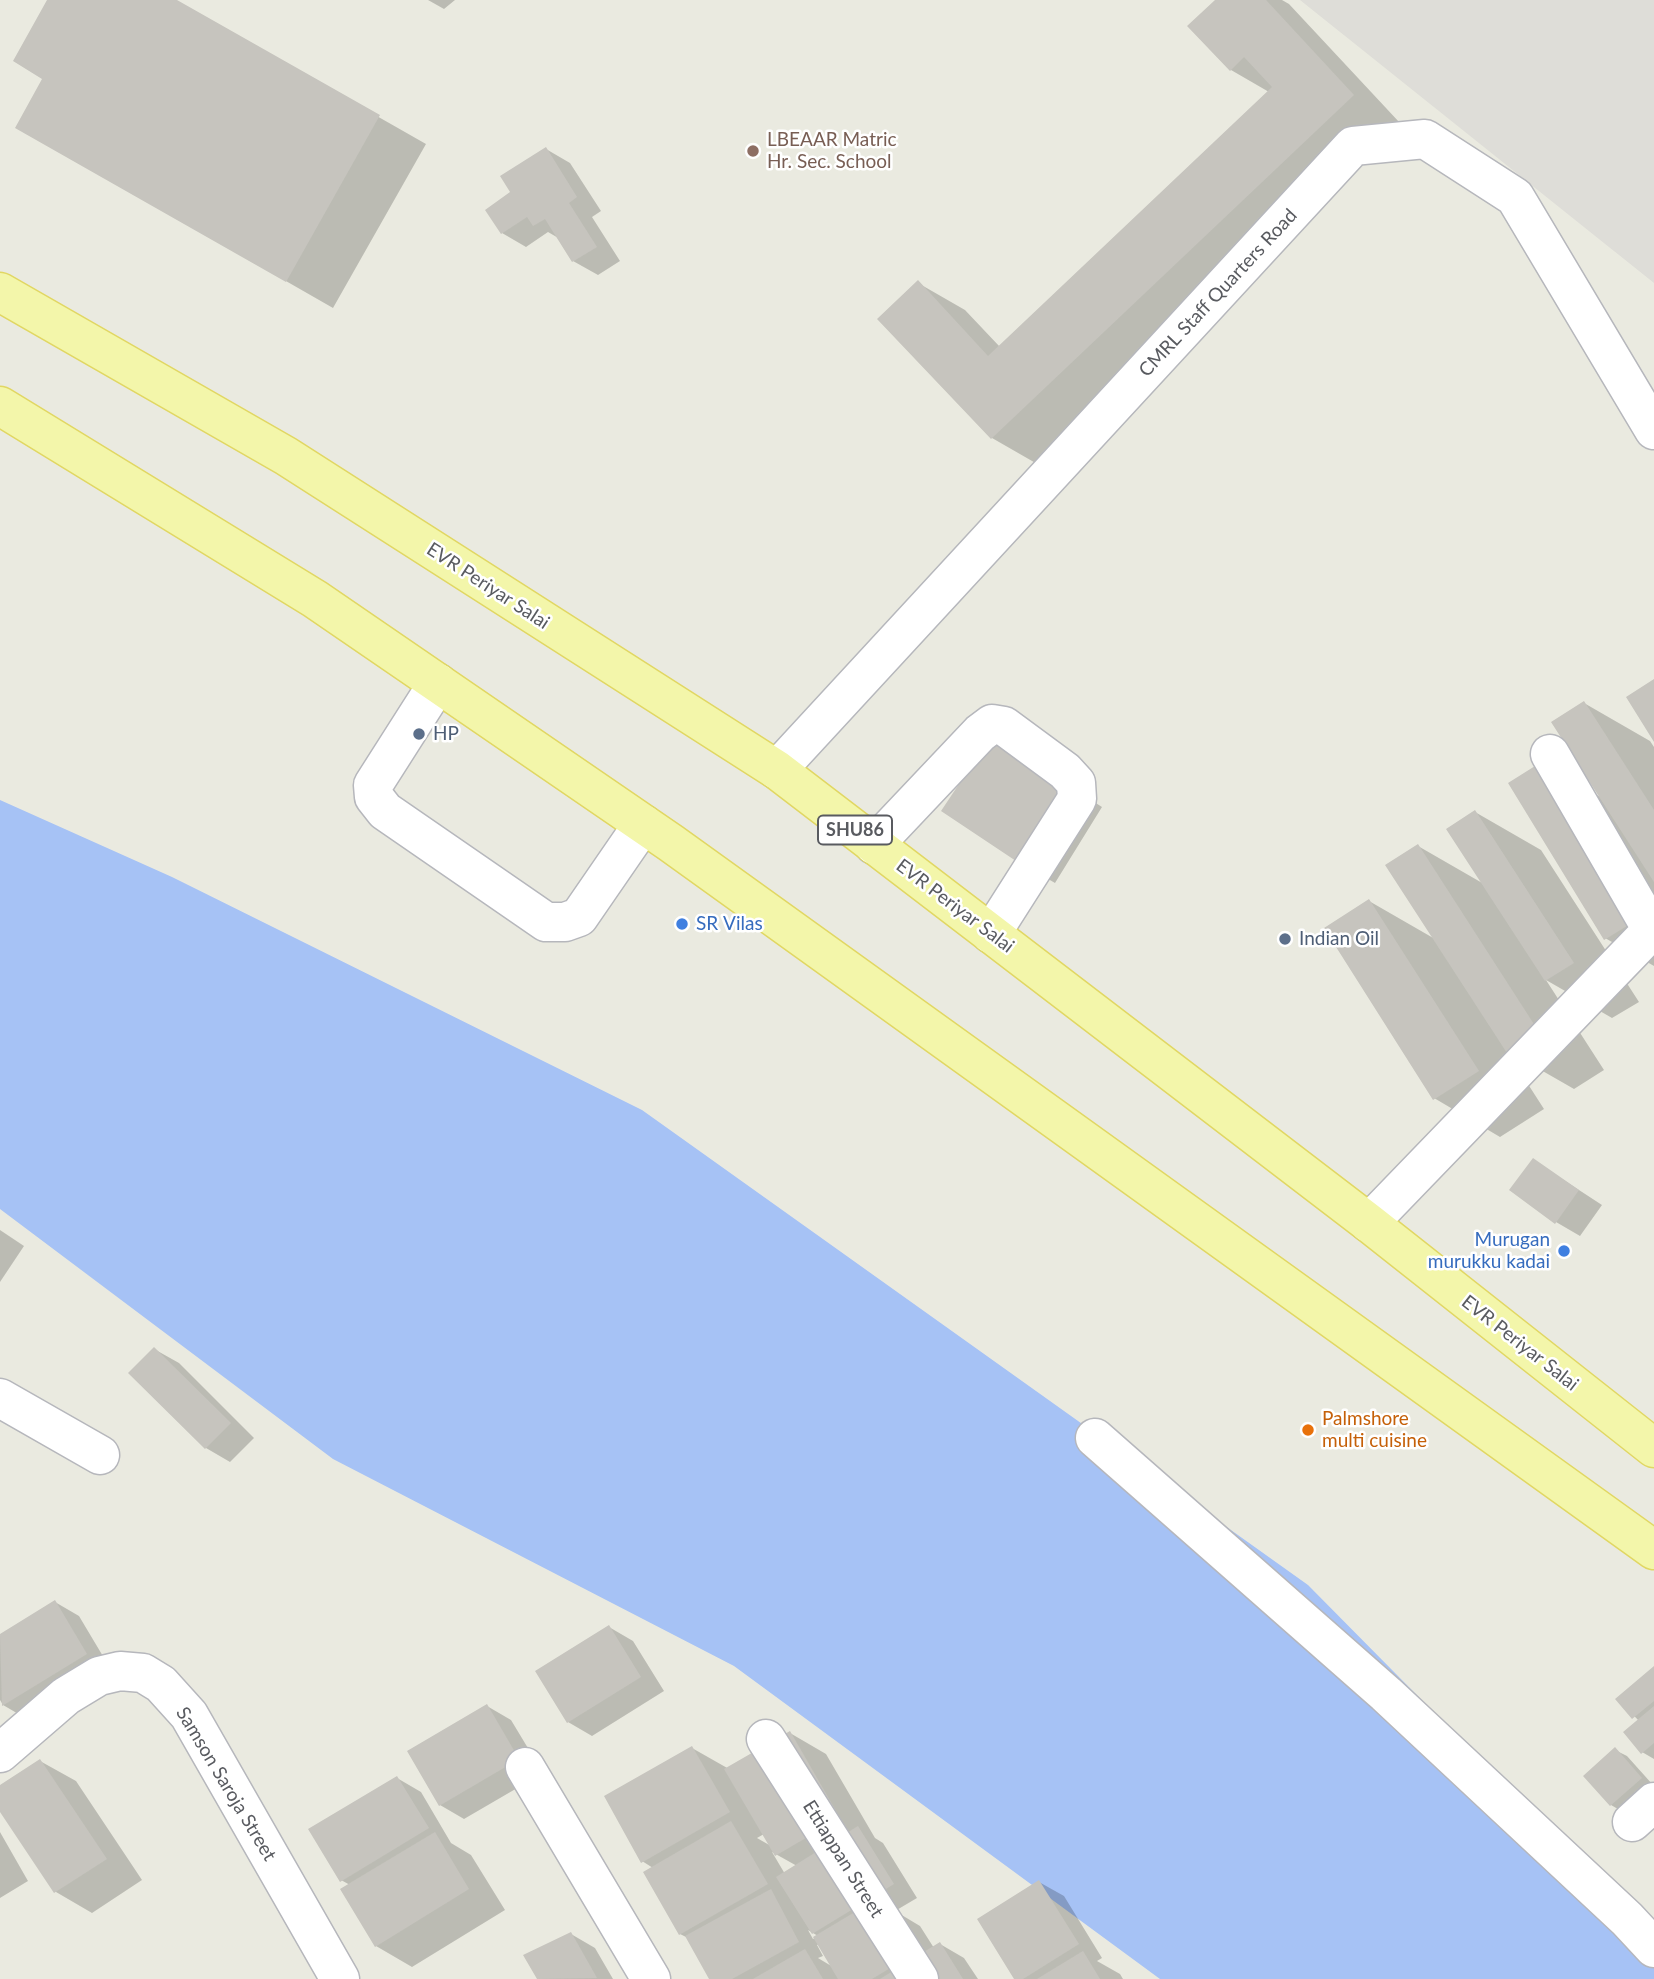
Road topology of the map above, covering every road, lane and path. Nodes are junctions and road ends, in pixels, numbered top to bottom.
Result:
1 (0, 292) edge
2 (0, 406) edge
3 (1654, 430) edge
4 (438, 683) junction
5 (1550, 754) dead end
6 (777, 770) junction
7 (643, 824) junction
8 (874, 845) junction
9 (1653, 932) edge
10 (991, 934) junction
11 (1369, 1223) junction
12 (0, 1398) edge
13 (1095, 1438) dead end
14 (1654, 1448) edge
15 (100, 1455) dead end
16 (1654, 1550) edge
17 (766, 1739) dead end
18 (0, 1753) edge
19 (525, 1767) dead end
20 (1654, 1948) edge
21 (340, 1979) edge
22 (651, 1979) edge
23 (919, 1979) edge

1 - 6 main road, EVR Periyar Salai / SHU86
2 - 4 main road
3 - 6 street, CMRL Staff Quarters Road
4 - 7 main road
4 - 7 street
5 - 9 street
6 - 8 main road, EVR Periyar Salai / SHU86
7 - 16 main road
8 - 10 main road, EVR Periyar Salai / SHU86
8 - 10 street
9 - 11 street
10 - 11 main road, EVR Periyar Salai / SHU86
11 - 14 main road, EVR Periyar Salai / SHU86
12 - 15 street
13 - 20 street
17 - 23 street, Ettiappan Street
18 - 21 street, Samson Saroja Street
19 - 22 street

